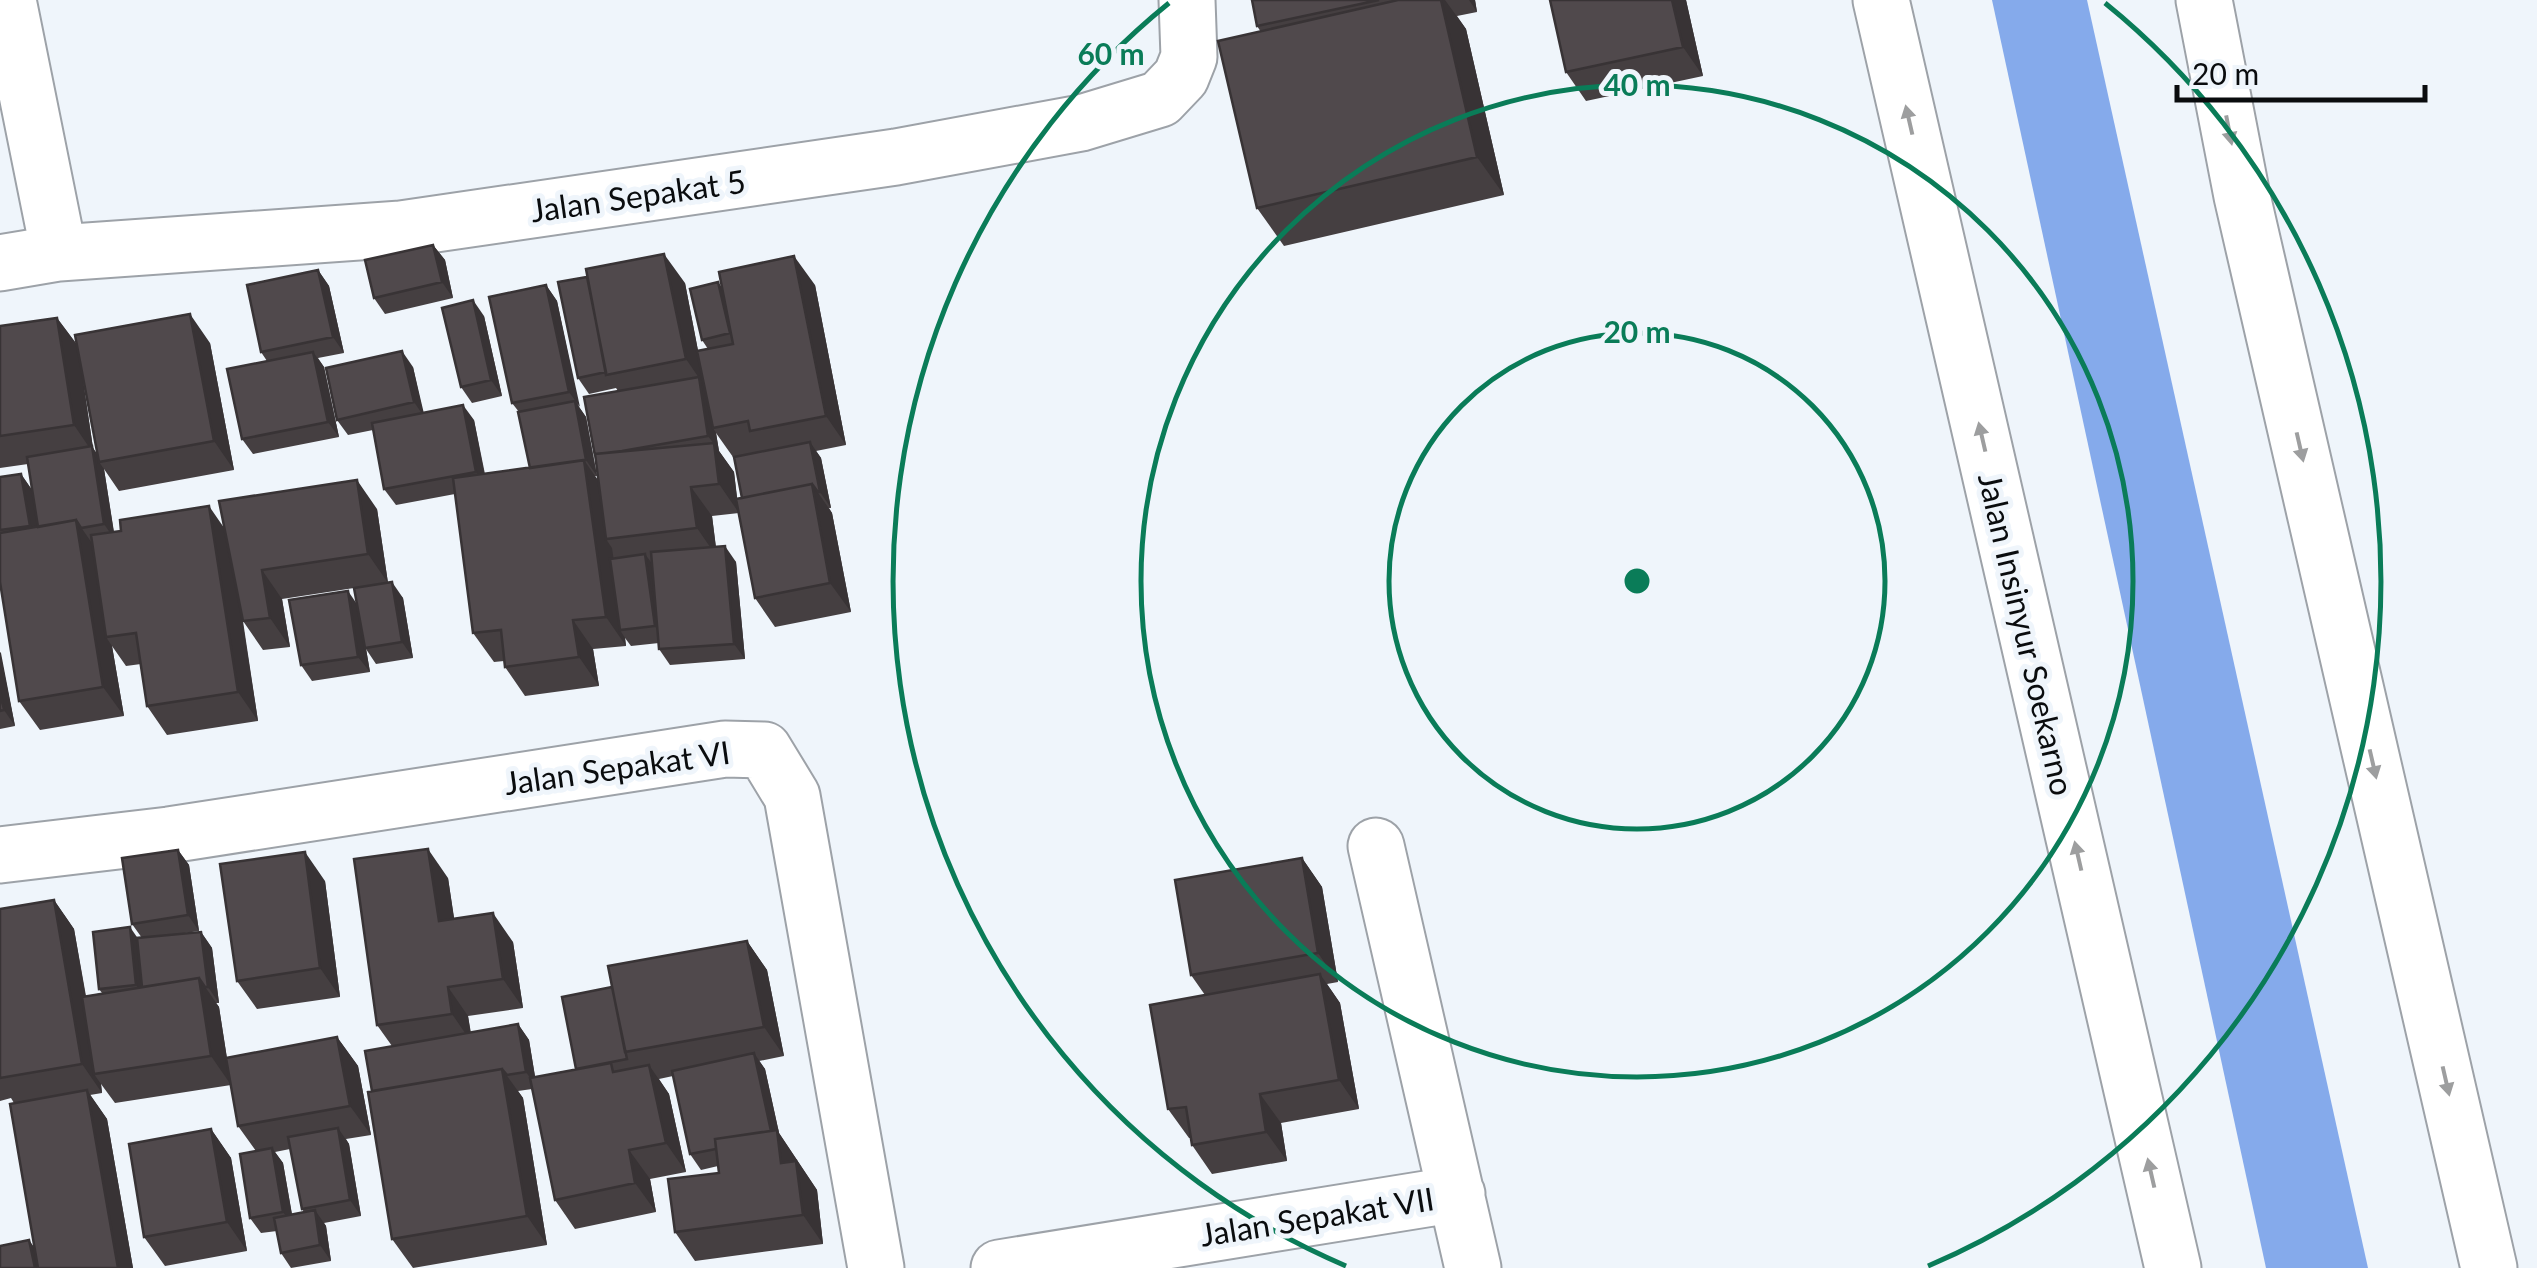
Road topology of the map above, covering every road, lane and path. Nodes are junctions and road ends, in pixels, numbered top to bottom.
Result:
1 (8, 0) edge
2 (1187, 0) edge
3 (1882, 0) edge
4 (2204, 0) edge
5 (59, 253) junction
6 (0, 263) edge
7 (1376, 846) dead end
8 (0, 855) edge
9 (1458, 1194) junction
10 (876, 1268) edge
11 (999, 1268) edge
12 (1473, 1268) edge
13 (2173, 1268) edge
14 (2489, 1268) edge

1 - 5 street
2 - 5 street, Jalan Sepakat 5
13 -> 3 street, Jalan Insinyur Soekarno
4 -> 14 street
5 - 6 street, Jalan Sepakat 5
7 - 9 street
8 - 10 street, Jalan Sepakat VI
9 - 11 street, Jalan Sepakat VII
9 - 12 street

